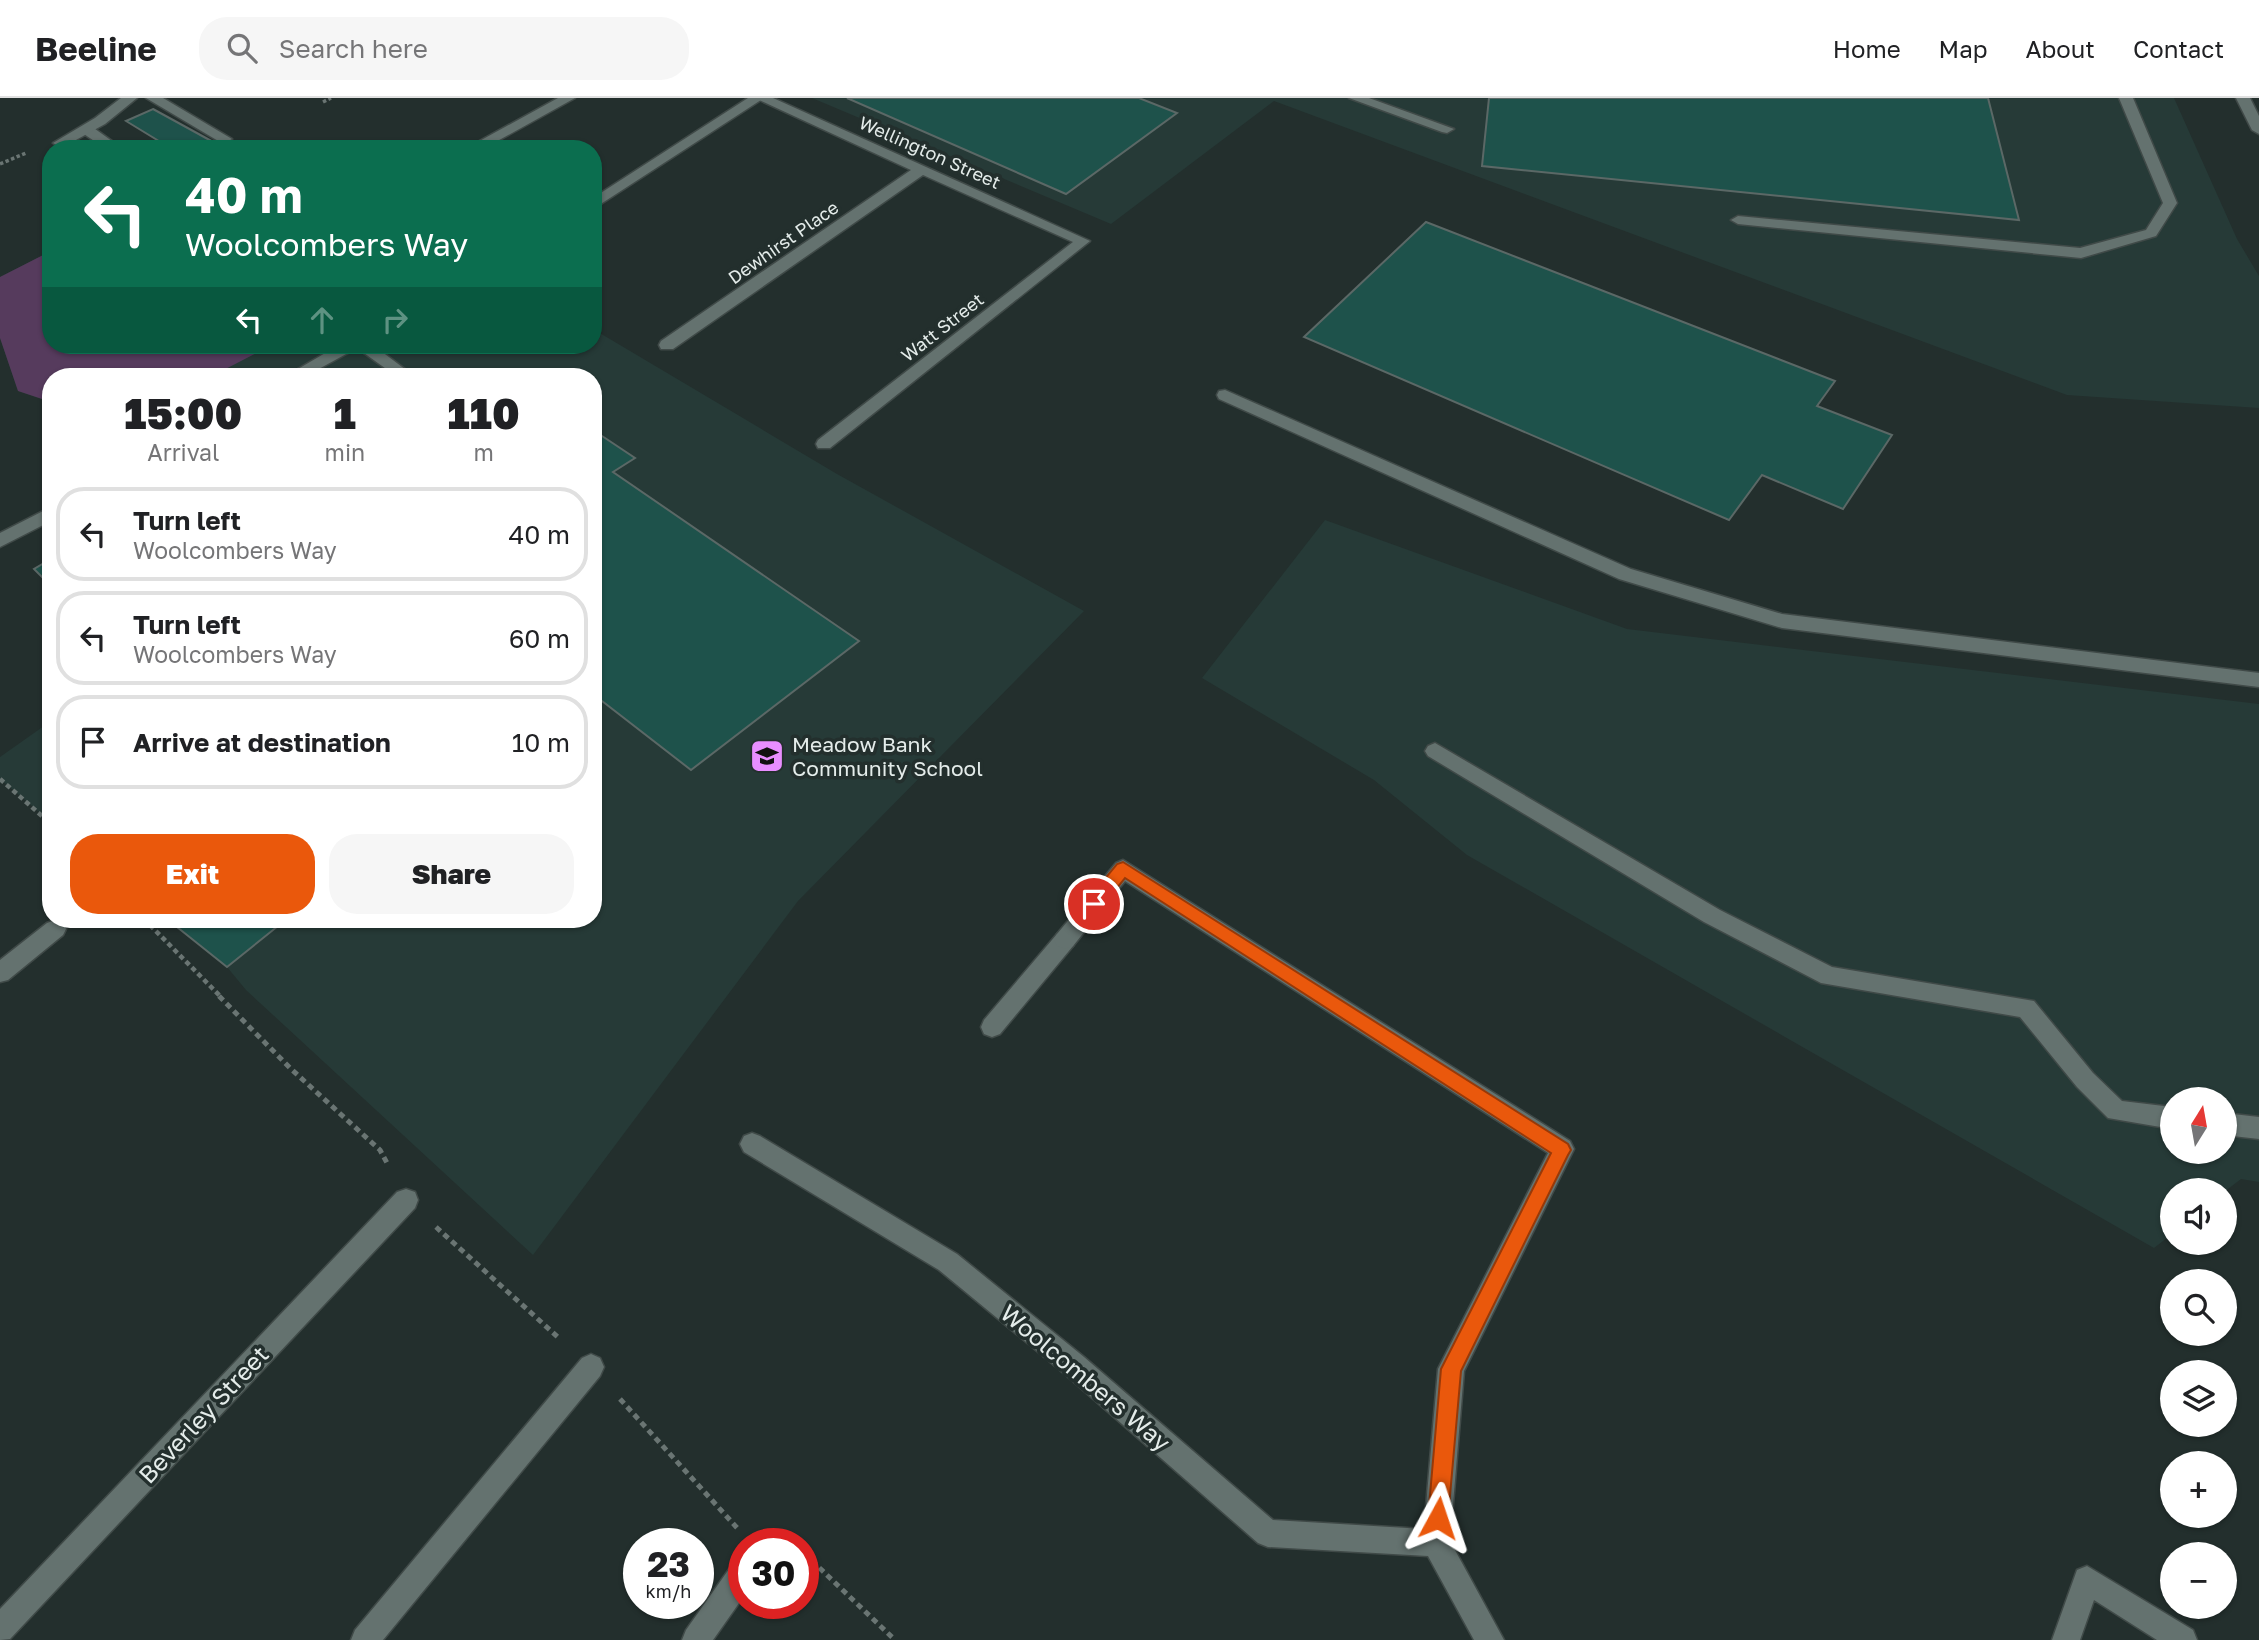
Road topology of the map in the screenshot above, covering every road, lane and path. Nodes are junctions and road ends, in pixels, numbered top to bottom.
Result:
1 (130, 98) edge
2 (153, 98) edge
3 (331, 98) edge
4 (568, 98) edge
5 (759, 98) edge
6 (1356, 98) edge
7 (2126, 98) edge
8 (2243, 98) edge
9 (323, 102) dead end
10 (86, 129) junction
11 (1447, 129) dead end
12 (2259, 130) edge
13 (225, 139) dead end
14 (66, 140) edge
15 (102, 140) edge
16 (489, 140) edge
17 (922, 169) junction
18 (602, 199) edge
19 (1738, 220) dead end
20 (1083, 241) joint
21 (667, 345) dead end
22 (334, 354) edge
23 (375, 354) edge
24 (309, 368) edge
25 (395, 368) edge
26 (1225, 395) dead end
27 (824, 444) dead end
28 (42, 518) edge
29 (0, 541) edge
30 (2259, 680) edge
31 (1435, 751) dead end
32 (0, 779) edge
33 (42, 816) edge
34 (153, 928) edge
35 (55, 929) dead end
36 (0, 973) edge
37 (992, 1027) dead end
38 (2160, 1116) edge
39 (2237, 1125) edge
40 (2259, 1128) edge
41 (752, 1144) dead end
42 (406, 1200) junction
43 (591, 1367) junction
44 (737, 1528) edge
45 (1436, 1543) junction
46 (819, 1567) edge
47 (728, 1594) edge
48 (0, 1629) edge
49 (365, 1640) edge
50 (695, 1640) edge
51 (895, 1640) edge
52 (1490, 1640) edge
53 (2066, 1640) edge
54 (2183, 1640) edge

1 - 10 street
2 - 13 street
3 - 9 path
4 - 16 street
5 - 17 street, Wellington Street
5 - 18 street
6 - 11 street
7 - 19 street
8 - 12 street
10 - 14 street
10 - 15 street
17 - 20 street, Wellington Street
17 - 21 street, Dewhirst Place
20 - 27 street, Watt Street
22 - 24 street
23 - 25 street
26 - 30 street
28 - 29 street
31 - 38 street
32 - 33 path
34 - 42 path
35 - 36 street
37 - 45 street
39 - 40 street
41 - 45 street, Woolcombers Way
42 - 43 path
42 - 48 street, Beverley Street
43 - 44 path
43 - 49 street
45 - 52 street
46 - 51 path
47 - 50 street
53 - 54 street

